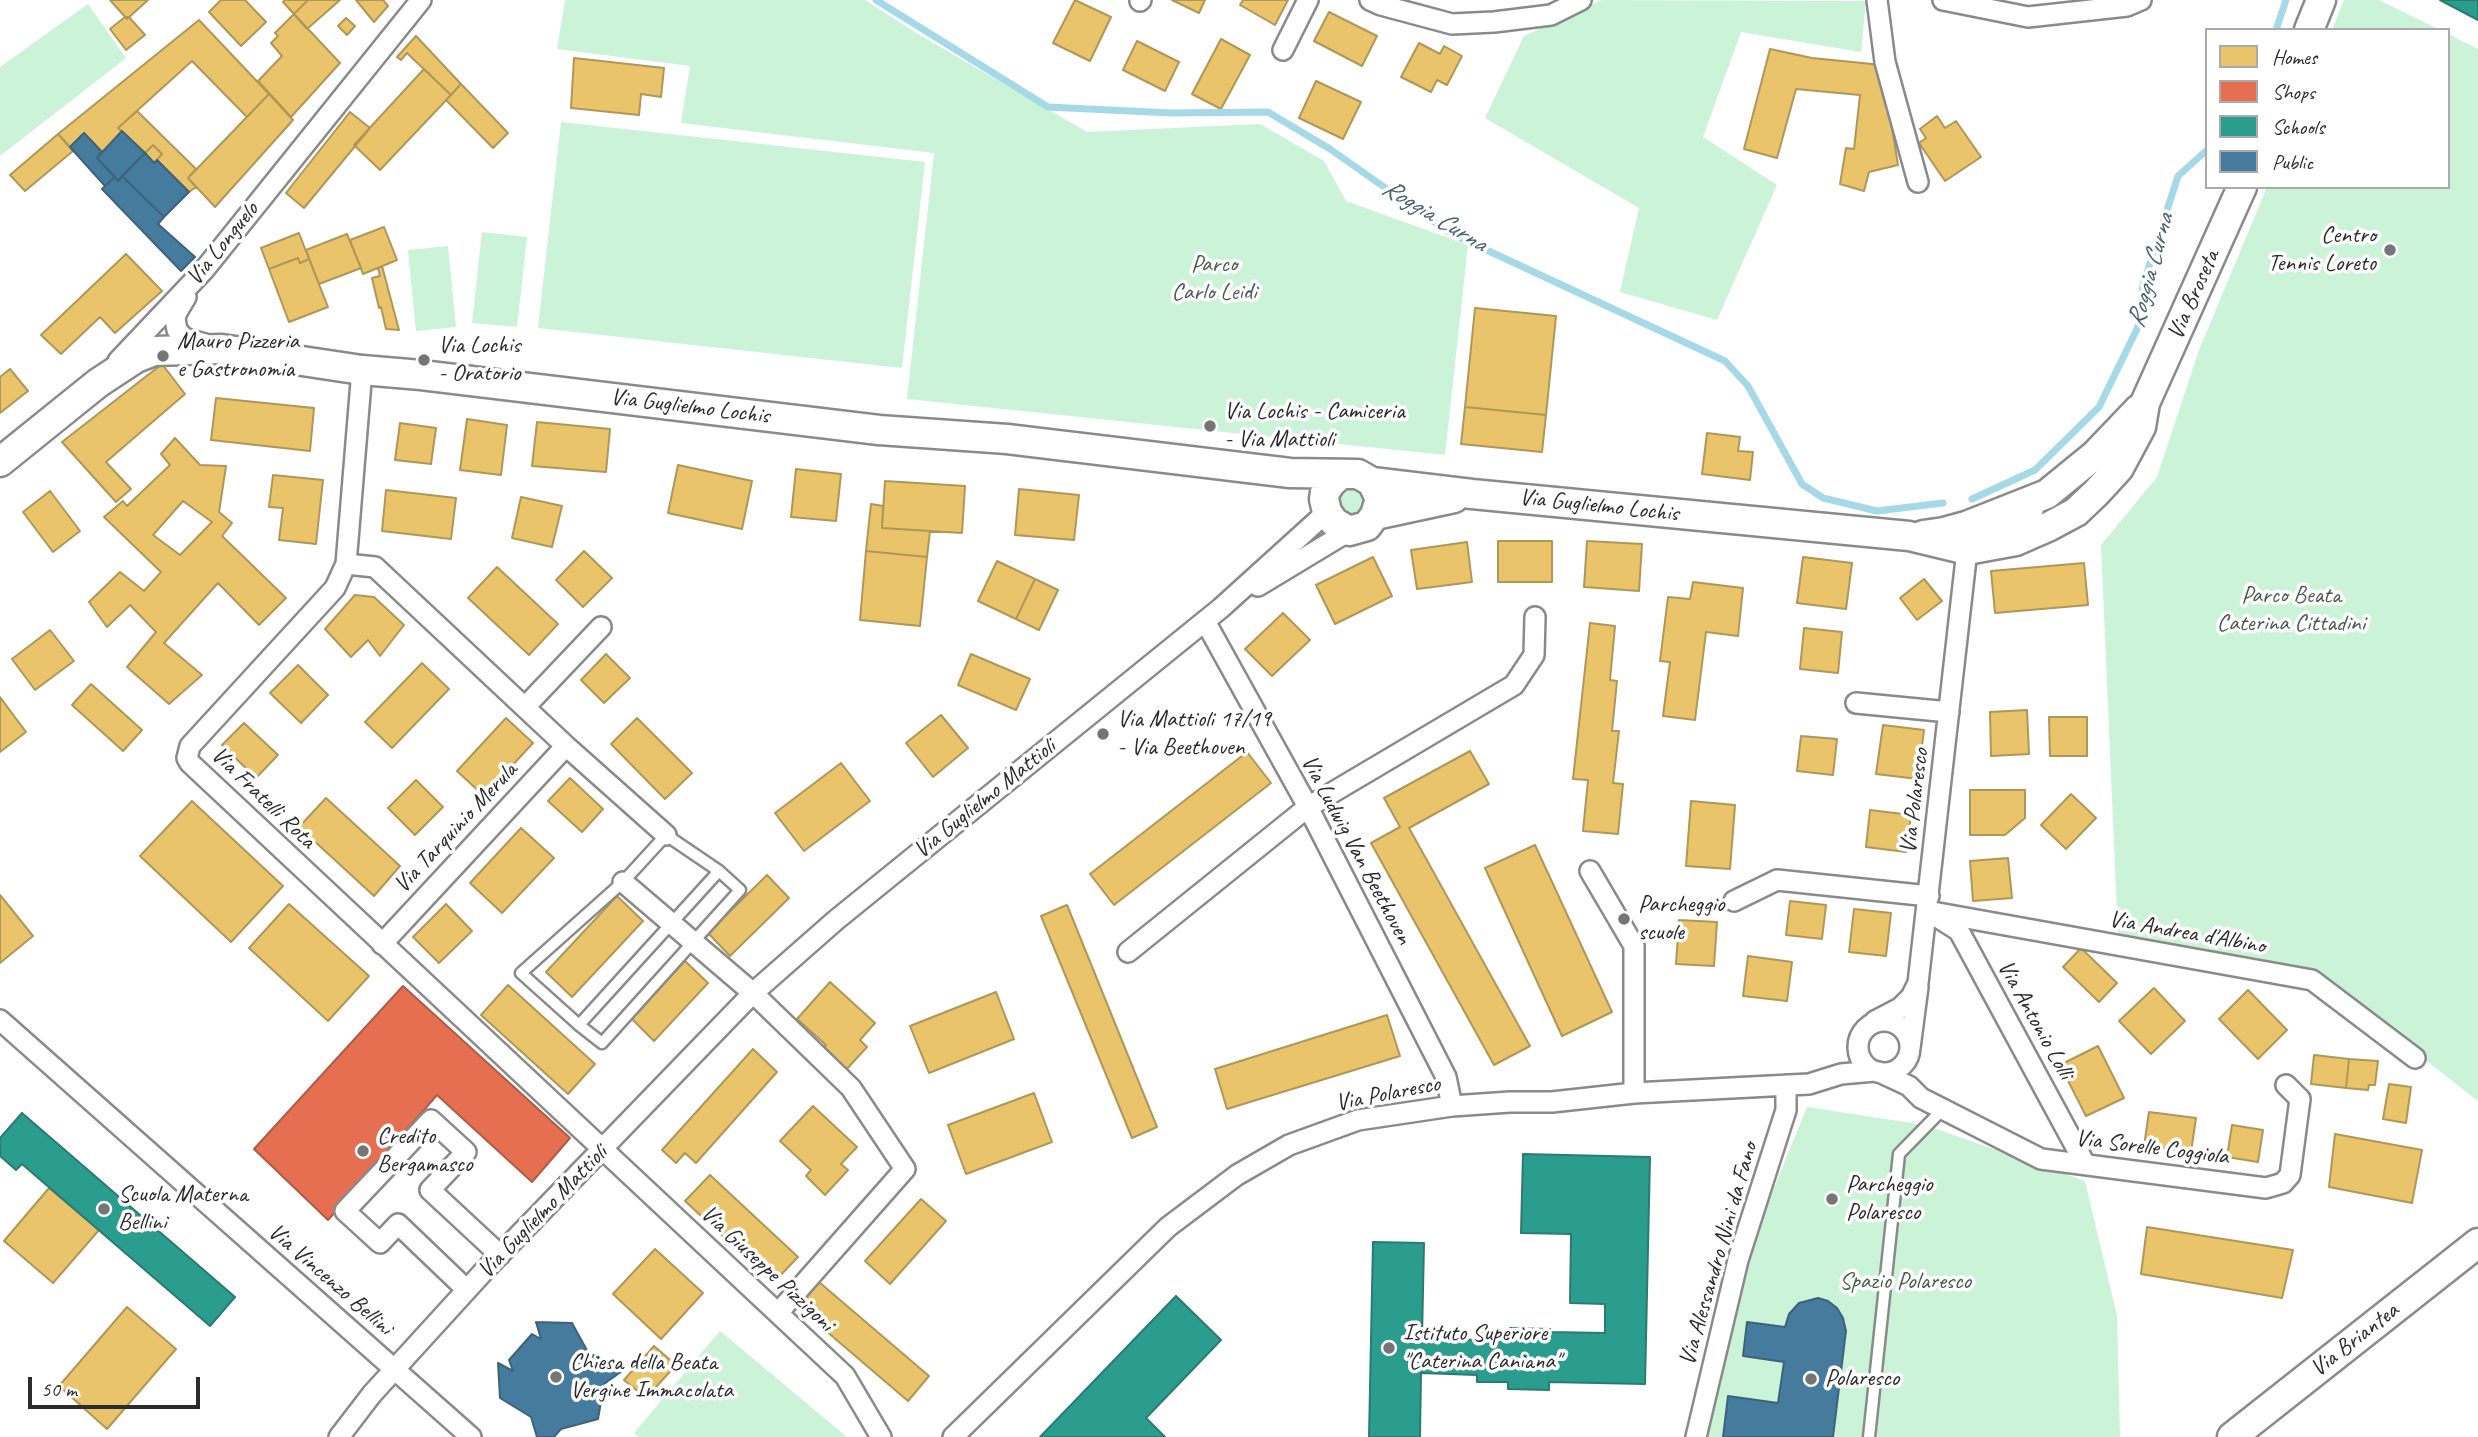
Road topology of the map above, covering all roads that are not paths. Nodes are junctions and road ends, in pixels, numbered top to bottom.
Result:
1 (421, 0) edge
2 (1308, 0) edge
3 (1370, 0) edge
4 (1581, 0) edge
5 (1877, 0) edge
6 (1943, 0) edge
7 (2141, 0) edge
8 (2321, 0) edge
9 (2310, 28) edge
10 (1283, 50) dead end
11 (1918, 182) dead end
12 (2241, 189) edge
13 (204, 270) junction
14 (222, 349) junction
15 (362, 370) junction
16 (98, 383) junction
17 (2145, 403) junction
18 (0, 462) edge
19 (1290, 473) junction
20 (1341, 474) junction
21 (1372, 482) junction
22 (1472, 494) junction
23 (1325, 505) junction
24 (1375, 515) junction
25 (1349, 531) junction
26 (1966, 538) junction
27 (346, 564) junction
28 (1221, 608) junction
29 (1535, 617) dead end
30 (1205, 621) junction
31 (601, 627) dead end
32 (1856, 703) dead end
33 (525, 706) junction
34 (1950, 712) junction
35 (566, 746) junction
36 (1308, 807) junction
37 (666, 835) junction
38 (1590, 870) dead end
39 (719, 871) junction
40 (623, 882) junction
41 (1734, 901) dead end
42 (1928, 903) junction
43 (673, 924) junction
44 (694, 943) junction
45 (382, 944) junction
46 (1128, 952) dead end
47 (1918, 983) junction
48 (753, 993) junction
49 (0, 1020) edge
50 (579, 1025) junction
51 (1868, 1028) junction
52 (1910, 1051) junction
53 (2415, 1058) dead end
54 (1877, 1072) junction
55 (1819, 1081) junction
56 (2286, 1084) dead end
57 (1786, 1085) junction
58 (1634, 1093) junction
59 (1921, 1098) junction
60 (1452, 1106) junction
61 (1943, 1109) junction
62 (603, 1150) junction
63 (2085, 1164) junction
64 (2478, 1242) edge
65 (500, 1255) junction
66 (467, 1290) junction
67 (778, 1313) junction
68 (394, 1368) junction
69 (339, 1437) edge
70 (471, 1437) edge
71 (881, 1437) edge
72 (953, 1437) edge
73 (1696, 1437) edge
74 (1869, 1437) edge
75 (2232, 1437) edge

1 - 13 street, Via Longuelo
2 - 10 street
3 - 4 street
5 - 11 street
6 - 7 street
8 - 9 street
12 - 17 street, Via Broseta
13 - 14 street
13 - 16 street, Via Longuelo
14 - 15 street, Via Guglielmo Lochis
14 - 16 street, Via Guglielmo Lochis
15 - 19 street, Via Guglielmo Lochis
15 - 27 street, Via Fratelli Rota
16 - 18 street, Via Longuelo
17 - 26 street, Via Broseta
17 - 26 street, Via Broseta
19 - 20 street, Via Guglielmo Lochis
19 - 23 street
20 - 21 street, Via Guglielmo Lochis
20 - 23 street, Via Guglielmo Mattioli
21 - 22 street, Via Guglielmo Lochis
21 - 24 street
22 - 24 street, Via Guglielmo Mattioli
22 - 26 street, Via Guglielmo Lochis
23 - 25 street
23 - 28 street, Via Guglielmo Mattioli
24 - 25 street, Via Guglielmo Mattioli
25 - 28 street, Via Guglielmo Mattioli
26 - 34 street, Via Polaresco
27 - 33 street
27 - 45 street, Via Fratelli Rota
28 - 30 street, Via Guglielmo Mattioli
29 - 36 street
30 - 36 street, Via Ludwig Van Beethoven
30 - 48 street, Via Guglielmo Mattioli
31 - 33 street
32 - 34 street
33 - 35 street
34 - 42 street, Via Polaresco
35 - 37 street
35 - 45 street, Via Tarquinio Merula
36 - 46 street
36 - 60 street, Via Ludwig Van Beethoven
37 - 39 lane
37 - 40 lane
38 - 58 street
39 - 43 lane
39 - 44 lane
40 - 43 street
40 - 50 lane
41 - 42 street
42 - 47 street, Via Polaresco
42 - 53 street, Via Andrea d'Albino
42 - 63 street, Via Antonio Lolli
43 - 44 street
43 - 50 lane
44 - 48 street
44 - 50 lane
45 - 62 street, Via Fratelli Rota
47 - 51 street
47 - 52 street
48 - 62 street, Via Guglielmo Mattioli
48 - 67 street
49 - 68 street, Via Vincenzo Bellini
51 - 52 street
51 - 54 street
51 - 55 street
52 - 54 street, Via Polaresco
52 - 59 street
54 - 55 street, Via Polaresco
54 - 59 street, Via Sorelle Coggiola
55 - 57 street, Via Polaresco
56 - 63 street, Via Sorelle Coggiola
57 - 58 street, Via Polaresco
57 - 73 street, Via Alessandro Nini da Fano
58 - 60 street, Via Polaresco
59 - 61 street, Via Sorelle Coggiola
60 - 72 street, Via Polaresco
61 - 63 street, Via Sorelle Coggiola
61 - 74 lane
62 - 65 street, Via Guglielmo Mattioli
62 - 67 street, Via Giuseppe Pizzigoni
64 - 75 street, Via Briantea
65 - 66 street, Via Guglielmo Mattioli
65 - 66 street
66 - 68 street, Via Guglielmo Mattioli
67 - 71 street, Via Giuseppe Pizzigoni
68 - 69 street, Via Guglielmo Mattioli
68 - 70 street, Via Vincenzo Bellini

